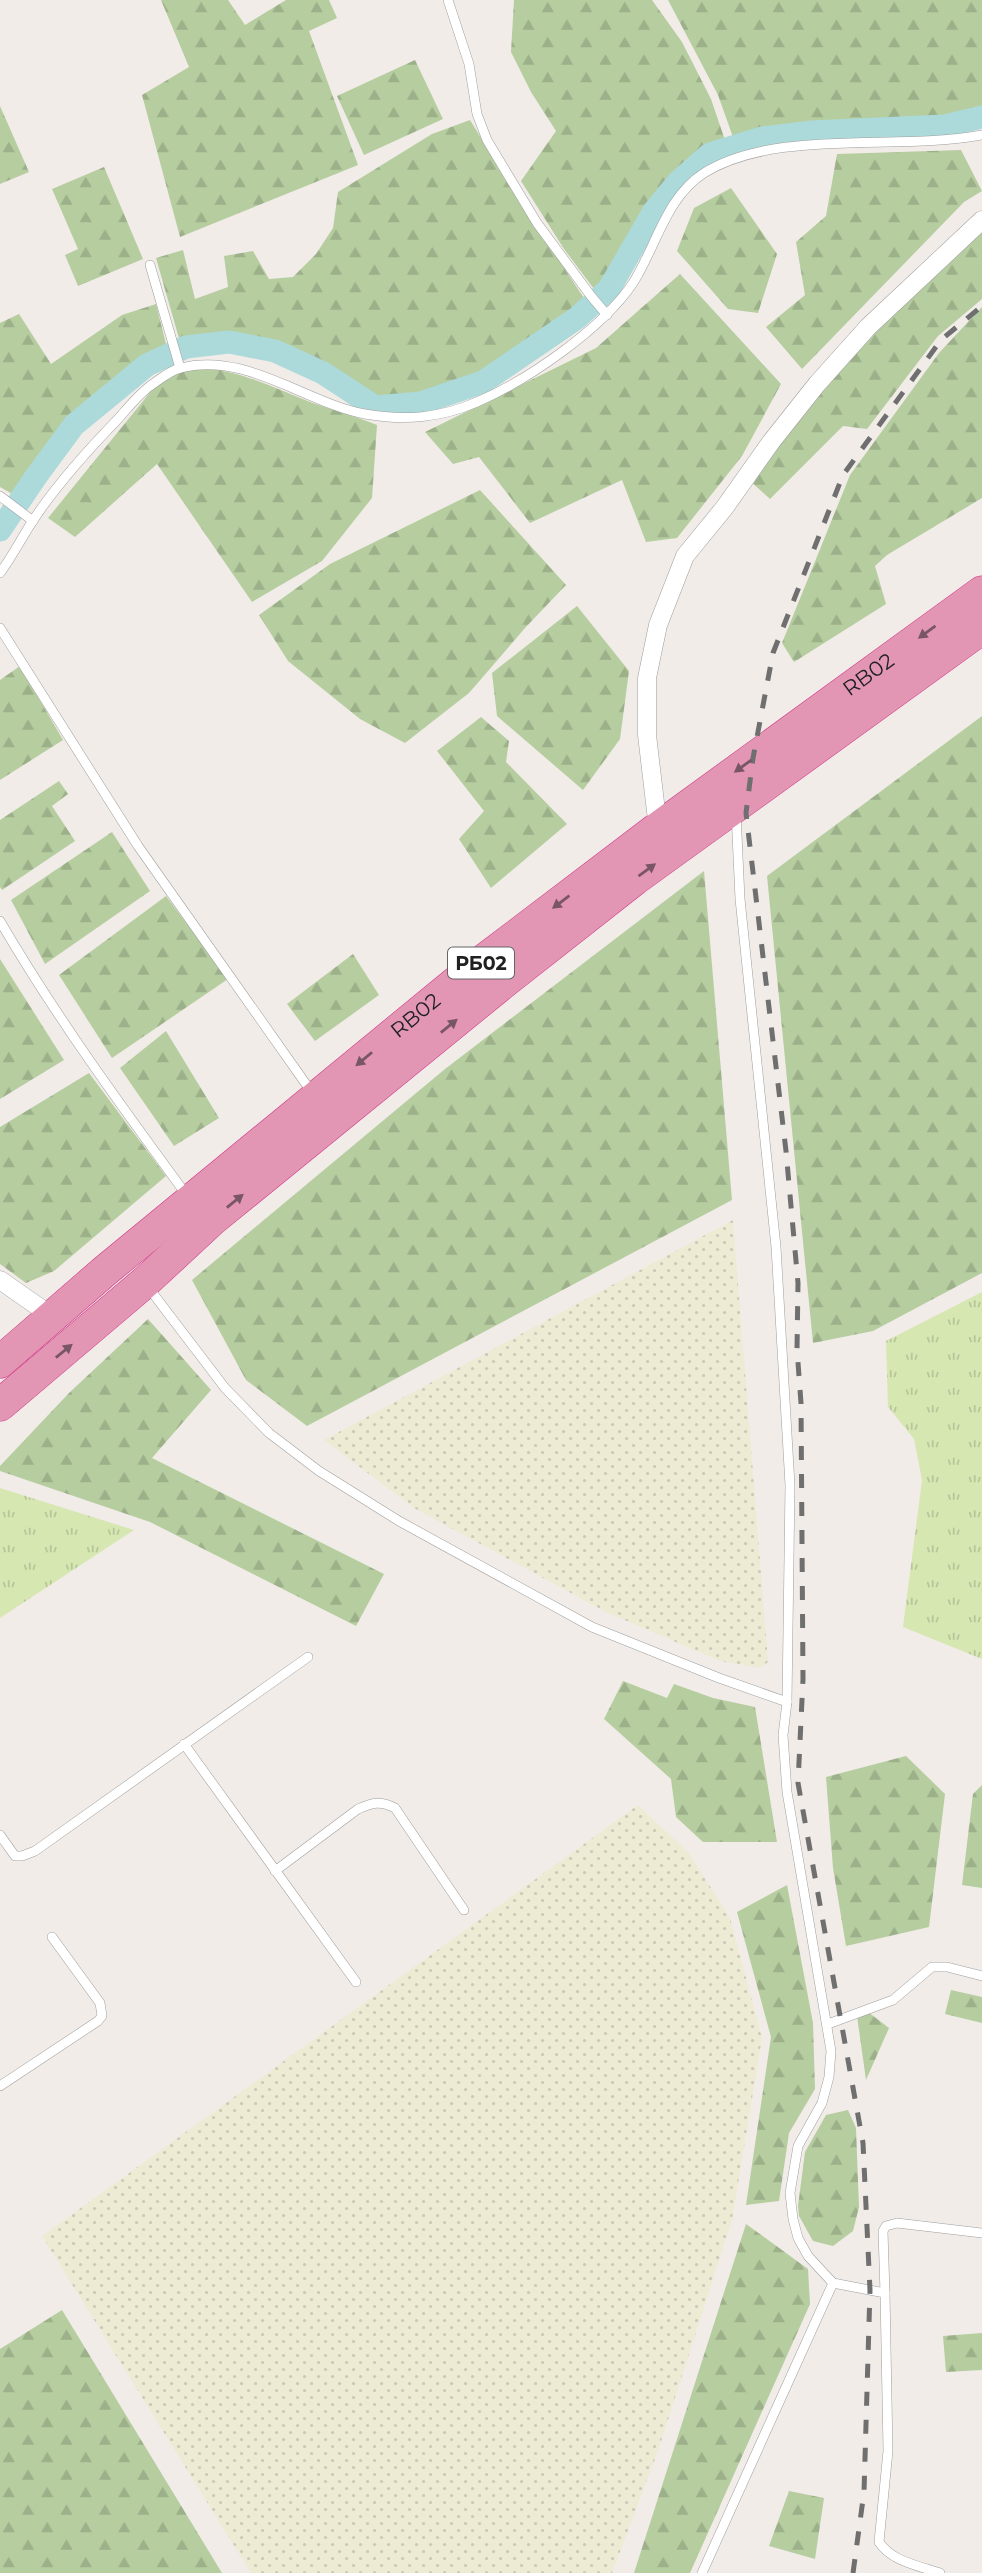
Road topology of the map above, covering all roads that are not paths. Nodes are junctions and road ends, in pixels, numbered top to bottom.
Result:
1 (448, 0) edge
2 (982, 135) edge
3 (982, 220) edge
4 (150, 265) dead end
5 (607, 315) junction
6 (180, 365) junction
7 (0, 496) edge
8 (33, 521) junction
9 (0, 573) edge
10 (982, 592) edge
11 (0, 628) edge
12 (982, 628) edge
13 (736, 807) junction
14 (658, 828) junction
15 (0, 920) edge
16 (316, 1099) junction
17 (191, 1201) junction
18 (0, 1280) edge
19 (145, 1282) junction
20 (53, 1317) junction
21 (0, 1362) edge
22 (6, 1400) edge
23 (308, 1657) dead end
24 (788, 1702) junction
25 (184, 1744) junction
26 (0, 1835) edge
27 (275, 1871) junction
28 (464, 1910) dead end
29 (52, 1937) dead end
30 (982, 1976) edge
31 (356, 1982) dead end
32 (828, 2024) junction
33 (0, 2086) edge
34 (982, 2233) edge
35 (833, 2283) junction
36 (885, 2293) junction
37 (702, 2573) edge
38 (940, 2573) edge

1 - 5 lane
2 - 5 lane
3 - 14 street
4 - 6 lane
5 - 6 lane
6 - 8 lane
7 - 8 lane
8 - 9 lane
10 -> 14 highway, RB02 / РБ02
11 - 16 lane
12 - 13 highway, RB02 / РБ02
19 -> 13 highway, RB02 / РБ02
13 - 24 lane
14 -> 16 highway, RB02 / РБ02
15 - 17 lane
16 - 17 highway, RB02 / РБ02
17 - 20 highway, RB02 / РБ02
18 - 20 street
22 -> 19 highway, RB02 / РБ02
19 - 24 lane
20 - 21 highway, RB02 / РБ02
23 - 25 lane
24 - 32 lane
25 - 26 lane
25 - 27 lane
27 - 28 lane
27 - 31 lane
29 - 33 lane
30 - 32 lane
32 - 35 lane
34 - 36 lane
35 - 36 lane
35 - 37 lane
36 - 38 lane

